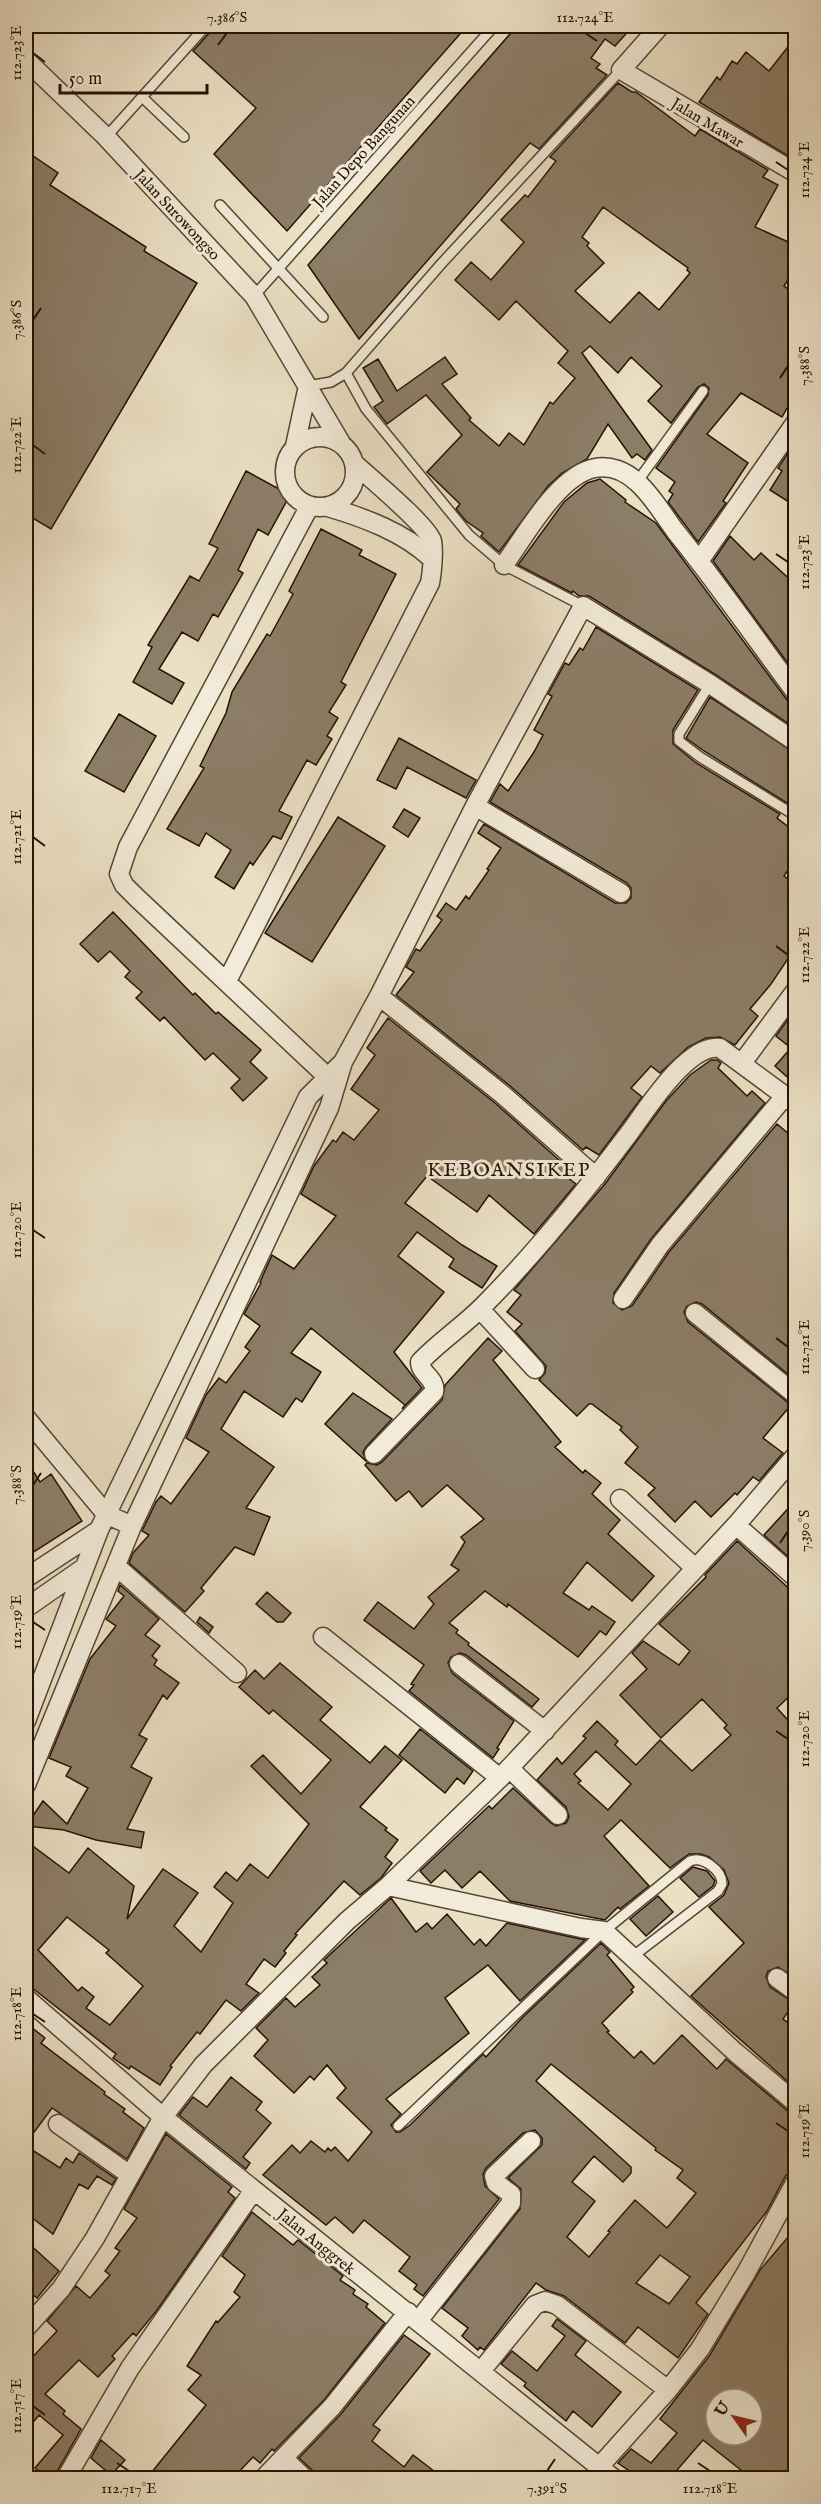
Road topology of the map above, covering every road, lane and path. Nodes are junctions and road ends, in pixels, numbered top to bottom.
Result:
1 (206, 26) edge
2 (494, 26) edge
3 (660, 26) edge
4 (26, 60) edge
5 (621, 70) junction
6 (142, 97) junction
7 (184, 136) dead end
8 (106, 137) junction
9 (795, 173) edge
10 (220, 204) dead end
11 (279, 267) junction
12 (254, 296) junction
13 (323, 317) dead end
14 (346, 373) junction
15 (308, 386) junction
16 (704, 391) dead end
17 (795, 422) edge
18 (341, 443) junction
19 (295, 446) junction
20 (355, 464) junction
21 (637, 482) junction
22 (309, 507) junction
23 (328, 507) junction
24 (431, 558) junction
25 (699, 561) junction
26 (504, 566) junction
27 (583, 606) junction
28 (710, 684) junction
29 (795, 693) edge
30 (795, 742) edge
31 (475, 806) junction
32 (795, 816) edge
33 (621, 893) dead end
34 (227, 981) junction
35 (795, 990) edge
36 (379, 996) junction
37 (742, 1063) junction
38 (331, 1081) junction
39 (790, 1100) edge
40 (597, 1177) junction
41 (622, 1299) dead end
42 (480, 1309) junction
43 (695, 1313) dead end
44 (535, 1369) dead end
45 (795, 1395) edge
46 (26, 1418) edge
47 (374, 1454) dead end
48 (795, 1455) edge
49 (620, 1499) dead end
50 (103, 1522) junction
51 (736, 1525) junction
52 (132, 1526) junction
53 (85, 1567) junction
54 (117, 1567) junction
55 (694, 1567) junction
56 (26, 1578) edge
57 (795, 1578) edge
58 (26, 1608) edge
59 (323, 1637) dead end
60 (459, 1664) dead end
61 (237, 1673) dead end
62 (26, 1721) edge
63 (545, 1731) junction
64 (504, 1773) junction
65 (26, 1785) edge
66 (558, 1815) dead end
67 (388, 1886) junction
68 (604, 1931) junction
69 (632, 1957) junction
70 (777, 1978) dead end
71 (795, 1992) edge
72 (26, 1998) edge
73 (795, 2103) edge
74 (163, 2117) junction
75 (58, 2124) dead end
76 (398, 2126) dead end
77 (531, 2141) dead end
78 (130, 2175) junction
79 (795, 2181) edge
80 (254, 2190) junction
81 (413, 2317) junction
82 (26, 2328) edge
83 (481, 2371) junction
84 (668, 2390) junction
85 (283, 2458) junction
86 (606, 2473) edge
87 (66, 2478) edge
88 (264, 2478) edge
89 (304, 2478) edge

1 - 6 lane
2 - 11 lane, Jalan Depo Bangunan
3 - 5 street
4 - 8 street, Jalan Surowongso
5 - 9 street, Jalan Mawar
5 - 14 lane
6 - 7 lane
6 - 8 lane
8 - 12 street, Jalan Surowongso
10 - 11 lane
11 - 12 lane, Jalan Depo Bangunan
11 - 13 lane
12 - 15 street, Jalan Surowongso
14 - 15 lane
14 - 26 lane
15 - 18 street, Jalan Surowongso
15 - 19 street
16 - 21 lane
17 - 25 street
18 - 19 street
18 - 20 street
19 - 22 street
20 - 23 street
20 - 24 street
21 - 25 street
21 - 26 street
22 - 23 street
22 - 34 street
23 - 24 street
24 - 34 street
25 - 29 street
26 - 27 lane
27 - 28 street
27 - 31 street
28 - 30 street
28 - 32 lane
31 - 33 street
31 - 36 street
34 - 38 street
35 - 37 street
36 - 38 street
36 - 40 street
37 - 39 street
37 - 40 street
38 - 50 street
38 - 52 street
39 - 41 street
40 - 42 street
42 - 44 street
42 - 47 street
43 - 45 street
46 - 50 street
48 - 51 street
49 - 55 street
50 - 52 street
50 - 53 street
50 - 56 street
51 - 55 street
51 - 57 street
52 - 54 street
53 - 58 street
53 - 62 street
54 - 61 street
54 - 65 street
55 - 63 street
59 - 64 street
60 - 63 street
63 - 64 street
64 - 66 street
64 - 67 street
67 - 68 street
67 - 74 street
68 - 69 street
68 - 69 lane
68 - 76 lane
69 - 73 street
70 - 71 street
72 - 74 street, Jalan Anggrek
74 - 78 street
74 - 80 street, Jalan Anggrek
75 - 78 street
77 - 81 street
78 - 82 street
79 - 84 street
80 - 81 street, Jalan Anggrek
80 - 87 street
81 - 83 street, Jalan Anggrek
81 - 85 street
83 - 84 street
83 - 86 street, Jalan Anggrek
84 - 86 street
85 - 88 street
85 - 89 street

